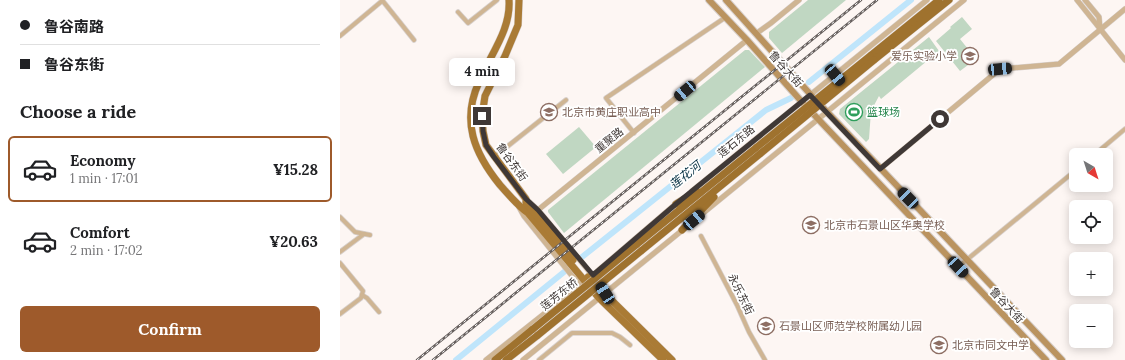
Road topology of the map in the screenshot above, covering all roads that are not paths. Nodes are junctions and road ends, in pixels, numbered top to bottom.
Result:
1 (497, 0) edge
2 (509, 0) edge
3 (519, 0) edge
4 (709, 0) edge
5 (726, 0) edge
6 (799, 0) edge
7 (927, 0) edge
8 (939, 0) edge
9 (964, 0) edge
10 (1077, 0) edge
11 (1085, 0) edge
12 (382, 1) edge
13 (949, 1) edge
14 (1125, 9) edge
15 (458, 12) dead end
16 (726, 17) junction
17 (1100, 29) junction
18 (756, 33) junction
19 (340, 36) edge
20 (414, 40) dead end
21 (747, 40) junction
22 (872, 58) junction
23 (1125, 60) edge
24 (791, 73) junction
25 (835, 75) junction
26 (782, 80) junction
27 (850, 92) junction
28 (810, 95) junction
29 (566, 100) dead end
30 (802, 102) junction
31 (826, 111) junction
32 (818, 118) junction
33 (780, 119) junction
34 (1125, 129) edge
35 (634, 133) junction
36 (795, 138) junction
37 (1102, 148) edge
38 (494, 157) junction
39 (880, 169) junction
40 (731, 173) junction
41 (1069, 176) edge
42 (526, 199) junction
43 (676, 204) junction
44 (538, 210) junction
45 (340, 216) edge
46 (682, 230) junction
47 (364, 234) junction
48 (370, 235) dead end
49 (701, 236) dead end
50 (639, 248) joint
51 (340, 252) edge
52 (966, 260) junction
53 (340, 263) edge
54 (958, 267) junction
55 (587, 280) junction
56 (362, 295) junction
57 (602, 296) junction
58 (379, 312) dead end
59 (340, 314) edge
60 (535, 332) junction
61 (630, 345) dead end
62 (486, 360) edge
63 (495, 360) edge
64 (506, 360) edge
65 (523, 360) edge
66 (539, 360) edge
67 (663, 360) edge
68 (672, 360) edge
69 (764, 360) edge
70 (1046, 360) edge
71 (1062, 360) edge

1 - 15 street
2 - 55 main road, 鲁谷东街
3 - 38 main road, 鲁谷东街
4 - 16 main road, 鲁谷大街
5 - 18 main road, 鲁谷大街
6 - 18 street
7 - 25 street, 莲石东路
8 - 22 highway
9 - 27 street
10 - 17 street
11 - 17 street
12 - 19 street
12 - 20 street
13 - 22 highway
14 - 17 street
16 - 21 main road, 鲁谷大街
16 - 35 street
17 - 23 street
17 - 39 street
18 - 24 main road, 鲁谷大街
21 - 26 main road, 鲁谷大街
21 - 35 street, 重聚路
22 - 40 highway, 莲石东路, bridge
24 - 26 main road
24 - 28 main road, 鲁谷大街
25 - 27 street
25 - 28 street, 莲石东路
26 - 30 main road, 鲁谷大街
27 - 31 street
28 - 30 street, 莲石东路
28 - 31 main road, 鲁谷大街
29 - 38 street
30 - 32 main road, 鲁谷大街
30 - 33 street, 莲石东路
31 - 32 street
31 - 39 main road, 鲁谷大街
32 - 36 street
32 - 54 main road, 鲁谷大街
33 - 36 street
33 - 43 street, 莲石东路
34 - 37 street
35 - 44 street, 重聚路
36 - 46 street
38 - 42 main road, 鲁谷东街
39 - 52 main road, 鲁谷大街
40 - 43 highway
40 - 46 highway
40 - 50 highway, 莲石东路
41 - 52 street
42 - 44 street, 鲁谷东街
42 - 55 main road, 鲁谷东街
43 - 55 street, 莲石东路
44 - 55 street, 鲁谷东街
45 - 47 street
46 - 57 street
47 - 48 street
47 - 51 street
49 - 69 street, 永乐东街
50 - 60 highway, 莲芳东桥, bridge
52 - 54 street
52 - 71 main road, 鲁谷大街
53 - 56 street
54 - 70 main road, 鲁谷大街
55 - 57 main road
55 - 57 street, 鲁谷东街
55 - 62 street, 莲石东路
56 - 58 street
56 - 59 street
57 - 65 street
57 - 67 main road, 鲁谷东街
57 - 68 main road, 鲁谷东街
60 - 63 highway
60 - 64 highway
61 - 66 street

